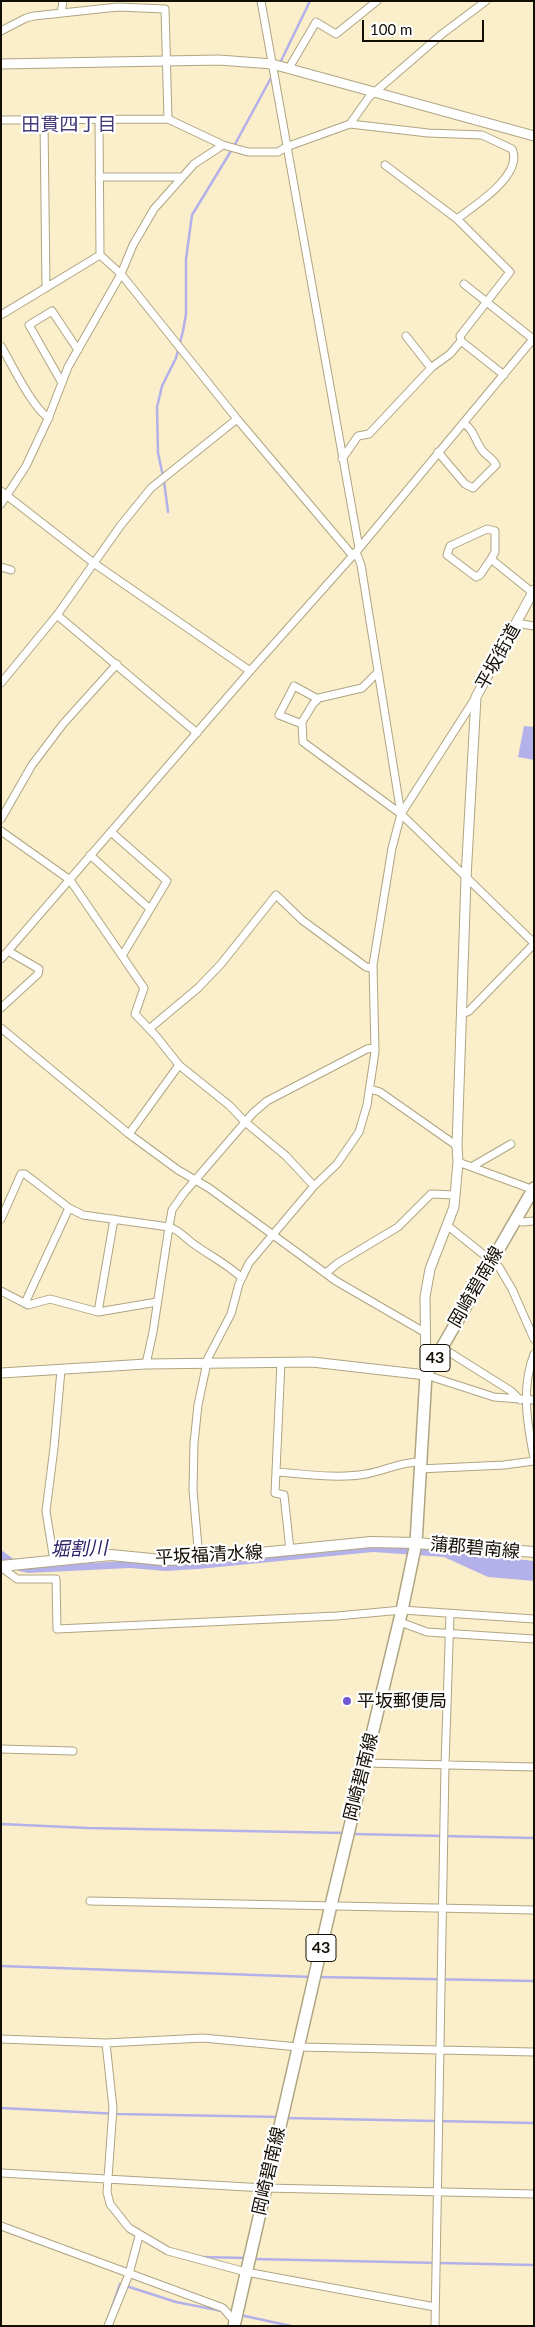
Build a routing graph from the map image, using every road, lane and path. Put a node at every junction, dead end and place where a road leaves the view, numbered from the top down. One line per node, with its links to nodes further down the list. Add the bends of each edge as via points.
1 (63, 1): 6 (street)
2 (261, 1): 10 (street)
3 (377, 1): 11 (street, via 336,34 316,22)
4 (486, 1): 12 (street)
5 (119, 4): 6 (street); 8 (street, via 165,9)
6 (61, 13): 7 (street, via 26,18)
7 (1, 31)
8 (167, 61): 9 (street); 10 (street, via 233,60); 13 (street)
9 (1, 64)
10 (272, 64): 11 (street); 20 (street)
11 (289, 68): 12 (street)
12 (375, 91): 17 (street); 18 (street)
13 (168, 119): 16 (street); 19 (street)
14 (1, 120): 15 (street)
15 (44, 121): 16 (street); 28 (street)
16 (99, 121): 22 (street)
17 (350, 124): 20 (street); 24 (street, via 482,135 512,149 514,154 508,176)
18 (534, 136)
19 (222, 145): 20 (street, via 248,152 278,152); 23 (street)
20 (286, 146): 43 (street)
21 (385, 165): 24 (street)
22 (99, 177): 23 (street); 25 (street)
23 (181, 177): 26 (street, via 154,209)
24 (457, 219): 29 (street, via 510,272)
25 (100, 255): 26 (street); 28 (street)
26 (121, 274): 35 (street); 40 (street)
27 (464, 284): 29 (street)
28 (46, 288): 30 (street)
29 (487, 303): 32 (street); 33 (street, via 460,336)
30 (1, 315)
31 (406, 336): 36 (street)
32 (533, 339): 37 (street)
33 (461, 341): 36 (street); 37 (street)
34 (1, 346): 39 (street, via 27,392 43,415)
35 (78, 350): 38 (street); 38 (street, via 52,311 29,326)
36 (431, 368): 43 (street, via 369,434 358,436)
37 (504, 374): 41 (street)
38 (62, 383): 39 (street)
39 (49, 418): 44 (street, via 26,466)
40 (237, 419): 46 (street); 48 (street, via 151,488)
41 (463, 423): 42 (street); 42 (street, via 470,426 482,450 496,465 473,488 465,484)
42 (438, 452): 46 (street)
43 (342, 459): 46 (street)
44 (4, 494): 45 (street); 48 (street)
45 (1, 504)
46 (356, 552): 56 (street); 57 (street, via 361,565)
47 (491, 559): 47 (street, via 476,577 447,555 450,546 487,529 495,531 495,552); 51 (street)
48 (95, 564): 52 (street); 56 (street)
49 (1, 567): 50 (street)
50 (11, 570)
51 (533, 592): 53 (street, 平坂街道)
52 (57, 615): 55 (street); 58 (street)
53 (516, 623): 54 (street); 59 (street, 平坂街道)
54 (534, 626)
55 (117, 664): 62 (street); 64 (street, via 32,765)
56 (250, 671): 62 (street)
57 (377, 673): 60 (street, via 362,688); 63 (street)
58 (1, 683)
59 (476, 697): 63 (street); 68 (street)
60 (318, 699): 61 (street); 61 (street, via 294,686 279,715)
61 (302, 724): 63 (street, via 303,742)
62 (196, 733): 66 (street)
63 (401, 814): 68 (street); 75 (street, via 392,848)
64 (1, 819)
65 (1, 831): 69 (street)
66 (111, 832): 67 (street); 70 (street, via 167,881)
67 (90, 855): 69 (street); 70 (street)
68 (466, 878): 71 (street); 77 (street)
69 (70, 880): 72 (street); 73 (street)
70 (150, 909): 73 (street)
71 (534, 944): 77 (street, via 469,1011)
72 (8, 950): 74 (street); 76 (street, via 39,969 38,974)
73 (122, 956): 79 (street, via 144,988 135,1014)
74 (1, 959)
75 (372, 968): 79 (street, via 315,930 276,895 221,964); 80 (street)
76 (1, 1008)
77 (462, 1014): 86 (street)
78 (1, 1028): 84 (street)
79 (149, 1029): 81 (street)
80 (374, 1048): 82 (street); 83 (street, via 367,1048 274,1097)
81 (179, 1065): 83 (street); 84 (street)
82 (370, 1090): 86 (street, via 380,1092); 90 (street, via 359,1132 337,1164)
83 (244, 1121): 89 (street); 90 (street, via 286,1156)
84 (129, 1134): 89 (street)
85 (511, 1144): 88 (street)
86 (457, 1146): 87 (street)
87 (458, 1162): 88 (street); 92 (street)
88 (473, 1166): 91 (street)
89 (195, 1182): 99 (street, via 172,1210); 100 (street, via 209,1188)
90 (314, 1186): 100 (street)
91 (533, 1190): 96 (main road, 岡崎碧南線 / 43)
92 (455, 1195): 98 (street); 102 (street, via 431,1194 398,1227)
93 (68, 1208): 94 (street, via 21,1174); 95 (street, via 83,1215); 106 (street)
94 (1, 1219)
95 (114, 1219): 99 (street); 107 (street)
96 (516, 1219): 97 (street); 101 (main road, 岡崎碧南線 / 43)
97 (534, 1221)
98 (448, 1226): 101 (street); 108 (street, via 427,1282)
99 (169, 1227): 103 (street, via 227,1264); 105 (street)
100 (272, 1234): 102 (street); 103 (street, via 249,1263)
101 (492, 1261): 109 (street, via 506,1277); 110 (main road, 岡崎碧南線 / 43)
102 (326, 1273): 108 (street)
103 (242, 1278): 113 (street, via 231,1314)
104 (1, 1292): 106 (street)
105 (157, 1302): 107 (street); 114 (street)
106 (25, 1304): 107 (street, via 50,1299)
107 (98, 1312)
108 (424, 1332): 117 (street)
109 (534, 1339)
110 (441, 1347): 117 (main road, 岡崎碧南線 / 43); 118 (street)
111 (534, 1354): 118 (street, via 527,1381)
112 (281, 1362): 113 (street); 117 (street, via 341,1364); 121 (street)
113 (206, 1363): 114 (street); 125 (street, via 198,1405 192,1490)
114 (146, 1364): 115 (street)
115 (61, 1370): 116 (street); 126 (street, via 46,1511)
116 (1, 1374)
117 (426, 1375): 118 (street, via 494,1397); 120 (main road, 岡崎碧南線 / 43)
118 (527, 1400): 119 (street, via 526,1417)
119 (534, 1460): 120 (street, via 504,1465)
120 (419, 1465): 121 (street, via 398,1464 366,1474 340,1476); 122 (main road, 岡崎碧南線 / 43)
121 (276, 1472): 123 (street, via 276,1493 284,1495 287,1507)
122 (415, 1547): 123 (main road, 平坂福清水線, via 371,1542); 124 (main road, 蒲郡碧南線); 128 (main road, 岡崎碧南線 / 43)
123 (290, 1550): 125 (main road, 平坂福清水線)
124 (534, 1552)
125 (199, 1559): 126 (main road, 平坂福清水線, via 162,1560 111,1555)
126 (54, 1560): 127 (main road, 平坂福清水線)
127 (1, 1567): 128 (street, via 17,1579 56,1579 57,1629)
128 (402, 1610): 129 (street); 131 (main road, 岡崎碧南線 / 43)
129 (450, 1614): 130 (street); 132 (street)
130 (534, 1619)
131 (400, 1622): 132 (street, via 427,1632); 136 (main road, 岡崎碧南線 / 43)
132 (449, 1634): 133 (street); 137 (street)
133 (534, 1639)
134 (1, 1750): 135 (street)
135 (73, 1751)
136 (365, 1763): 137 (street); 140 (main road, 岡崎碧南線 / 43)
137 (445, 1765): 138 (street); 141 (street)
138 (534, 1767)
139 (90, 1901): 140 (street)
140 (330, 1905): 141 (street); 145 (main road, 岡崎碧南線 / 43)
141 (442, 1907): 142 (street); 146 (street)
142 (534, 1910)
143 (1, 2039): 144 (street)
144 (106, 2043): 145 (street, via 203,2038); 149 (street, via 113,2108)
145 (298, 2047): 146 (street); 150 (main road, 岡崎碧南線 / 43)
146 (440, 2050): 147 (street); 151 (street)
147 (534, 2052)
148 (1, 2173): 149 (street)
149 (108, 2178): 150 (street); 154 (street, via 110,2204 128,2228)
150 (265, 2188): 151 (street); 155 (main road, 岡崎碧南線 / 43)
151 (437, 2192): 152 (street); 157 (street)
152 (534, 2194)
153 (1, 2226): 156 (street)
154 (139, 2236): 155 (street, via 168,2252); 156 (street)
155 (246, 2272): 157 (street); 158 (main road, 岡崎碧南線 / 43)
156 (129, 2274): 158 (street, via 223,2308); 159 (street)
157 (435, 2306): 160 (street)
158 (234, 2324)
159 (108, 2326)
160 (435, 2326)

